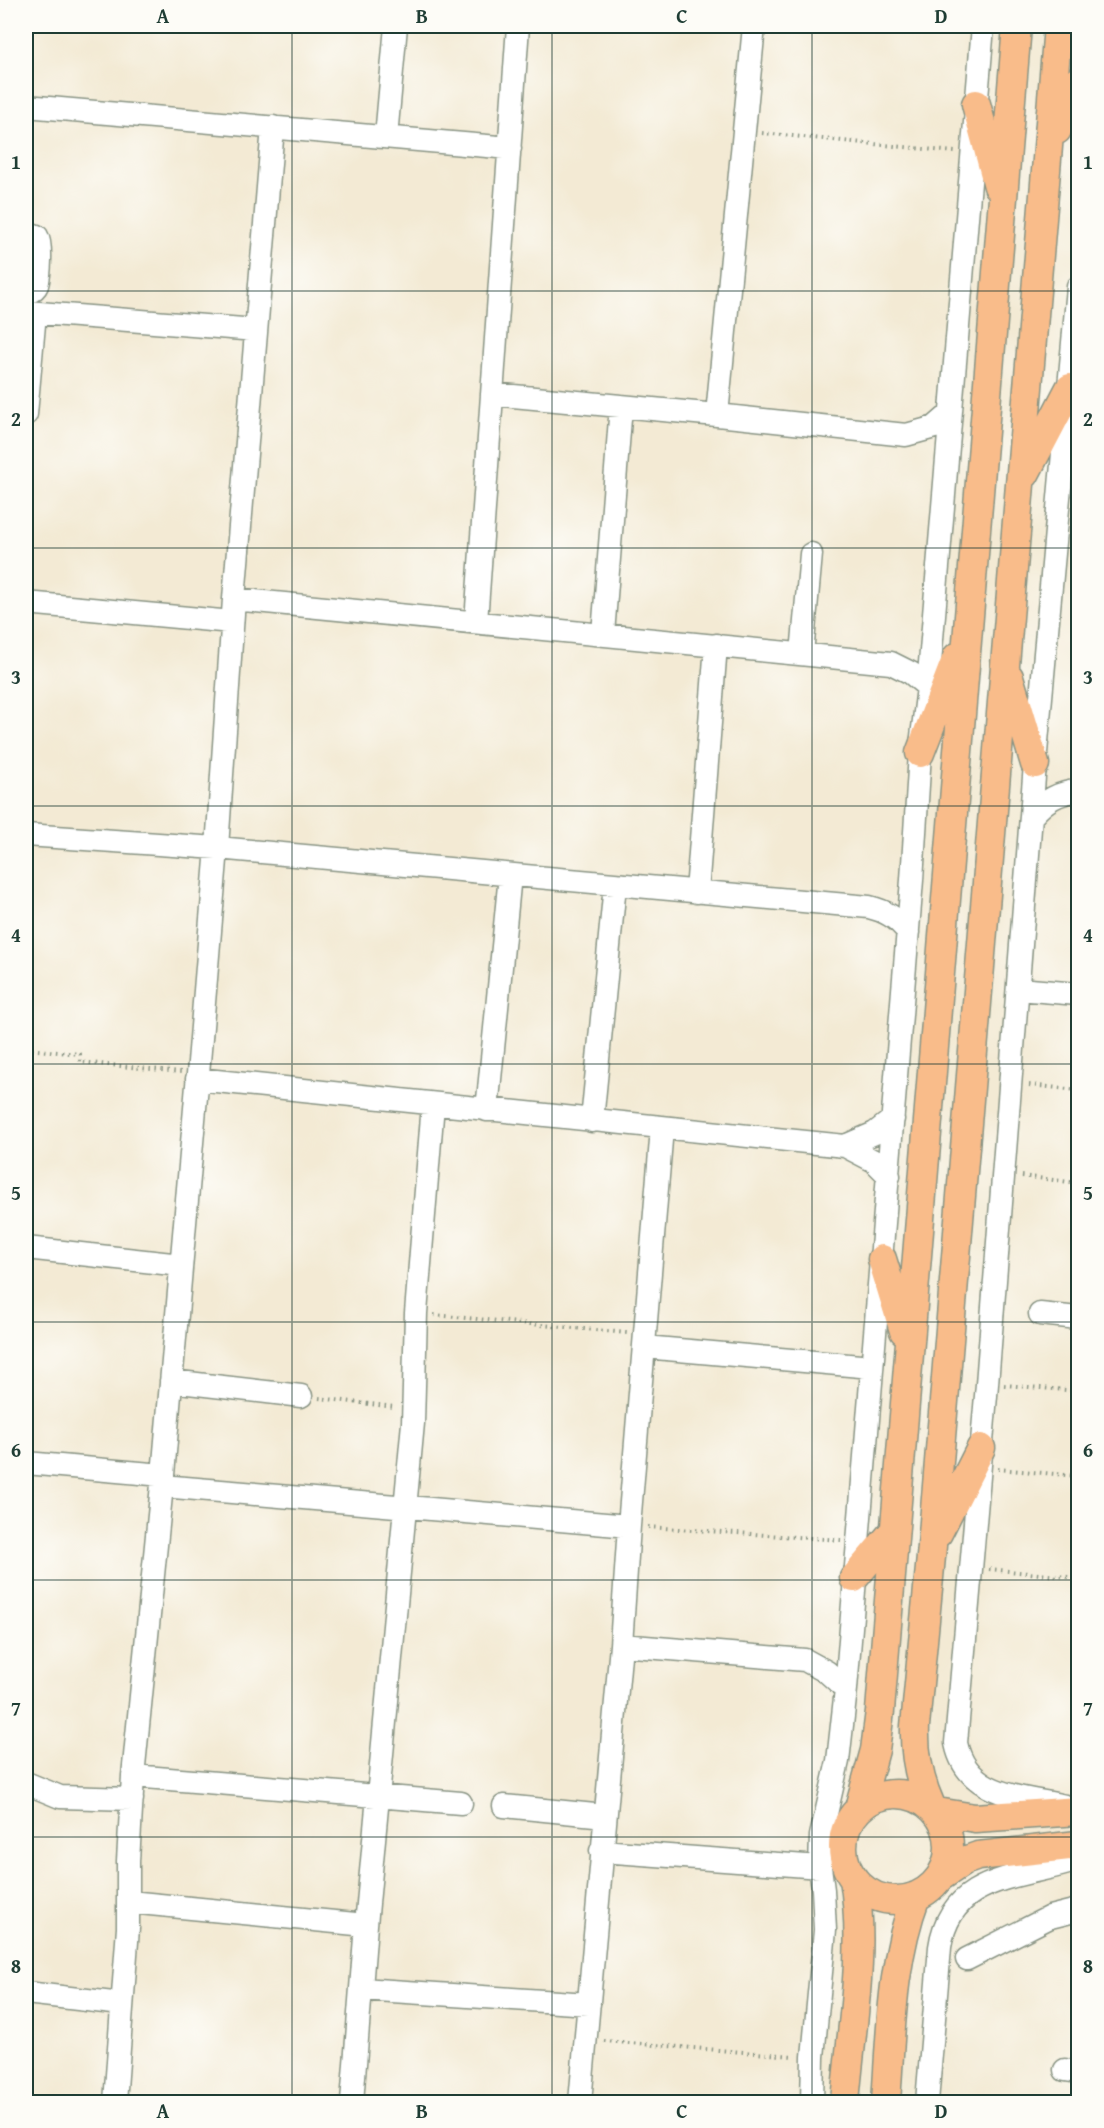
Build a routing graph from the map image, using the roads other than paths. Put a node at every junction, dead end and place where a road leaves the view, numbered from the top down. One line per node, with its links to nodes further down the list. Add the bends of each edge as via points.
1 (396, 26): 11 (street)
2 (519, 26): 12 (street)
3 (754, 26): 24 (street)
4 (983, 26): 8 (street)
5 (1017, 26): 14 (main road)
6 (1058, 26): 13 (main road)
7 (1078, 81): 13 (main road)
8 (976, 104): 14 (main road); 23 (street)
9 (26, 105): 10 (street)
10 (273, 127): 11 (street); 18 (street)
11 (386, 137): 12 (street)
12 (510, 148): 20 (street)
13 (1048, 151): 27 (main road)
14 (1004, 207): 33 (main road)
15 (26, 232): 17 (street, via 37,236 40,246 37,285 31,292)
16 (1078, 287): 19 (street)
17 (29, 306): 18 (street); 22 (street)
18 (256, 330): 29 (street)
19 (1074, 388): 27 (main road); 42 (street)
20 (492, 394): 21 (street); 32 (street)
21 (621, 406): 24 (street); 34 (street)
22 (26, 414)
23 (950, 414): 25 (street, via 935,427); 26 (street)
24 (717, 415): 25 (street)
25 (906, 435): 26 (street, via 928,447)
26 (946, 465): 36 (street)
27 (1019, 483): 38 (main road)
28 (812, 554): 37 (street)
29 (234, 599): 31 (street); 32 (street)
30 (26, 603): 31 (street)
31 (232, 622): 46 (street)
32 (476, 622): 34 (street)
33 (969, 627): 41 (main road); 69 (main road)
34 (603, 634): 35 (street)
35 (716, 645): 37 (street); 50 (street)
36 (931, 649): 39 (street); 40 (street)
37 (802, 654): 39 (street)
38 (1004, 662): 42 (main road); 79 (main road)
39 (891, 663): 40 (street)
40 (928, 687): 41 (street)
41 (920, 753): 48 (street)
42 (1035, 764): 43 (street, via 1051,778); 44 (street)
43 (1078, 790): 44 (street, via 1053,797)
44 (1032, 816): 53 (street)
45 (26, 835): 46 (street)
46 (217, 848): 47 (street); 55 (street)
47 (510, 875): 49 (street); 57 (street)
48 (912, 880): 51 (street, via 888,899); 52 (street)
49 (615, 885): 50 (street); 59 (street)
50 (697, 892): 51 (street)
51 (868, 907): 52 (street, via 895,918)
52 (908, 932): 58 (street)
53 (1018, 989): 54 (street); 73 (street)
54 (1078, 994)
55 (197, 1076): 56 (street); 65 (street)
56 (433, 1104): 57 (street); 76 (street)
57 (487, 1110): 59 (street)
58 (893, 1119): 61 (street, via 876,1133); 62 (street)
59 (591, 1121): 60 (street)
60 (662, 1128): 61 (street); 68 (street)
61 (845, 1146): 62 (street, via 874,1161)
62 (888, 1176): 64 (street)
63 (26, 1248): 65 (street)
64 (882, 1259): 69 (main road); 70 (street)
65 (181, 1264): 71 (street)
66 (1040, 1314): 67 (street)
67 (1078, 1318)
68 (645, 1341): 70 (street); 77 (street)
69 (909, 1345): 78 (main road)
70 (872, 1366): 80 (street)
71 (171, 1381): 72 (street); 75 (street)
72 (300, 1396)
73 (980, 1457): 79 (main road); 93 (street, via 956,1730 958,1756 973,1778 995,1791)
74 (26, 1462): 75 (street)
75 (162, 1481): 76 (street); 85 (street)
76 (405, 1507): 77 (street); 87 (street)
77 (629, 1526): 82 (street)
78 (893, 1532): 80 (main road); 91 (main road, via 878,1731)
79 (932, 1546): 92 (main road, via 915,1743 918,1775)
80 (854, 1578): 81 (street)
81 (849, 1636): 83 (street); 84 (street)
82 (621, 1645): 83 (street); 94 (street)
83 (805, 1660): 84 (street)
84 (846, 1689): 98 (street, via 838,1761 821,1836)
85 (133, 1776): 87 (street); 88 (street)
86 (26, 1783): 88 (street, via 60,1797)
87 (379, 1797): 89 (street); 104 (street)
88 (132, 1799): 102 (street)
89 (461, 1803)
90 (504, 1806): 94 (street)
91 (860, 1808): 92 (main road, via 887,1794 903,1794); 100 (main road, via 844,1834 846,1865)
92 (934, 1809): 93 (main road, via 975,1818); 99 (main road, via 949,1837 950,1851)
93 (1078, 1810)
94 (604, 1816): 96 (street)
95 (1078, 1845): 99 (main road, via 978,1856)
96 (602, 1851): 98 (street); 109 (street)
97 (1078, 1860): 118 (street, via 991,1882 969,1894 952,1912 940,1947)
98 (820, 1867): 114 (street, via 825,1930)
99 (940, 1877): 101 (main road)
100 (854, 1879): 101 (main road, via 870,1892 889,1899); 110 (main road, via 859,1947)
101 (916, 1896): 117 (main road, via 898,1959)
102 (129, 1902): 104 (street); 108 (street)
103 (1078, 1910): 105 (street, via 1050,1917)
104 (366, 1925): 106 (street)
105 (968, 1959)
106 (361, 1989): 109 (street); 112 (street)
107 (26, 1993): 108 (street)
108 (122, 2004): 111 (street)
109 (588, 2004): 113 (street)
110 (850, 2045): 115 (main road); 116 (main road)
111 (115, 2103)
112 (351, 2103)
113 (580, 2103)
114 (812, 2103)
115 (825, 2103)
116 (845, 2103)
117 (886, 2103)
118 (927, 2103)

